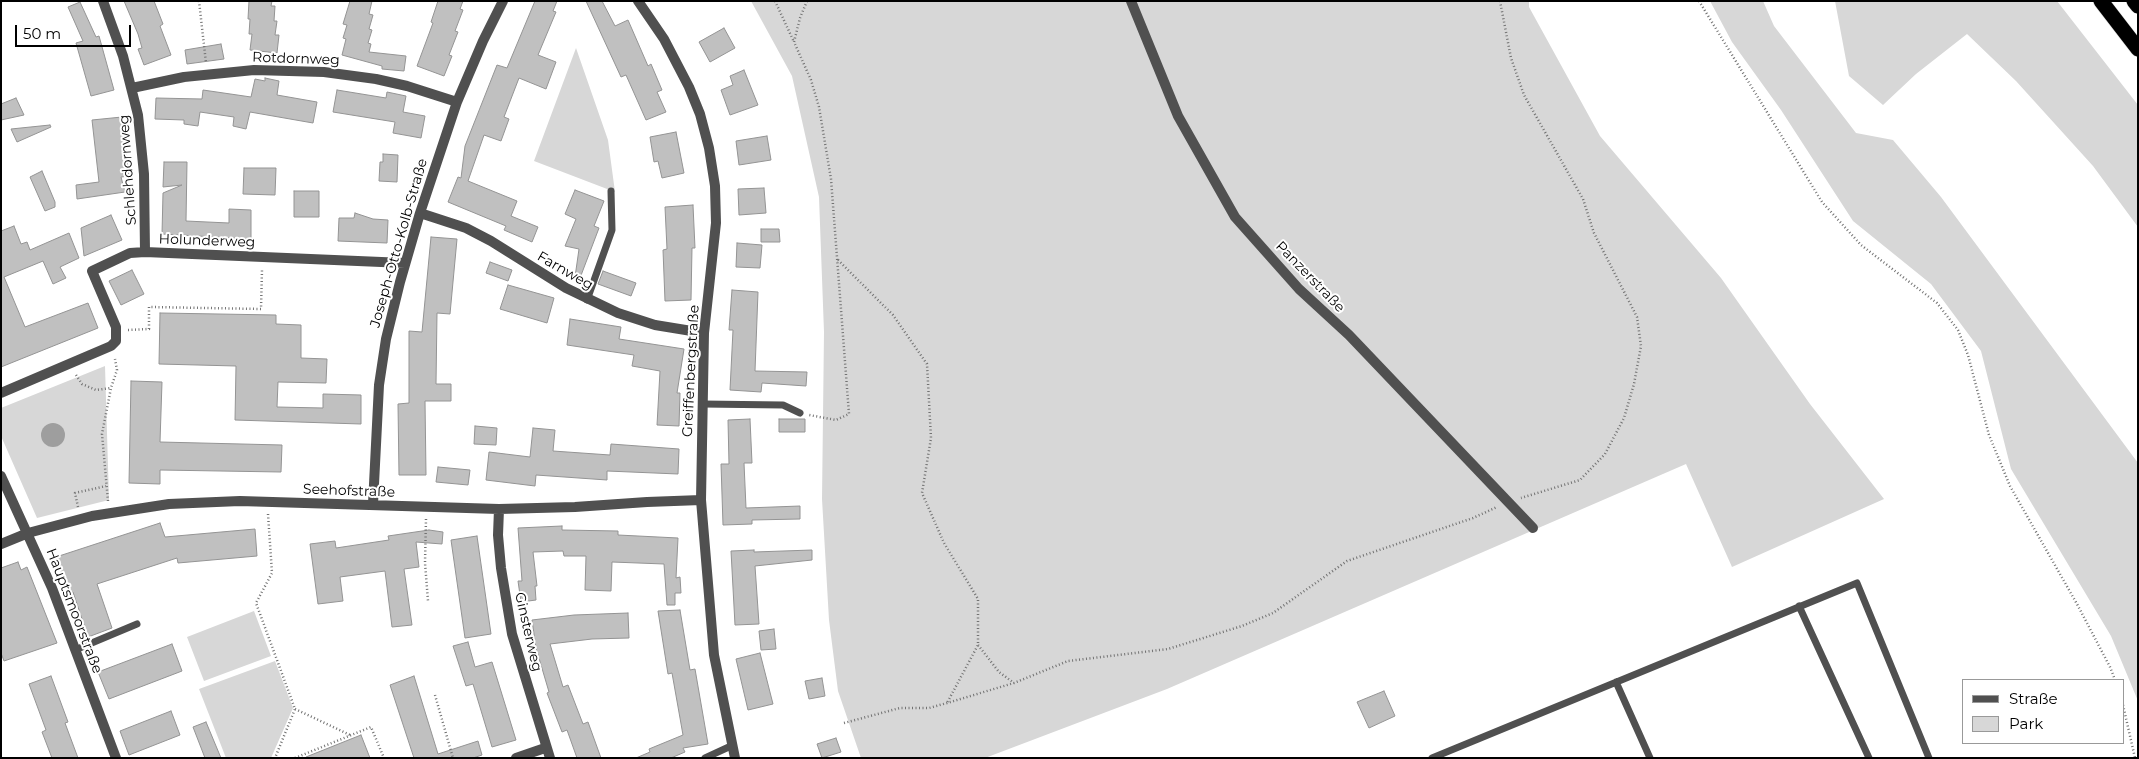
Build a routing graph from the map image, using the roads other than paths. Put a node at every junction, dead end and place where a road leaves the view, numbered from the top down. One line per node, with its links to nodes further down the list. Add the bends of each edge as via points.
1 (103, 1): 9 (street, Schlehdornweg)
2 (503, 1): 10 (street, Joseph-Otto-Kolb-Straße)
3 (638, 1): 16 (street, Greiffenbergstraße, via 664,38 689,87 709,148 716,223)
4 (1131, 1): 24 (street, Panzerstraße, via 1178,116 1235,217 1299,289 1349,335)
5 (2101, 1): 8 (highway)
6 (2134, 1): 7 (highway)
7 (2138, 6)
8 (2138, 49)
9 (132, 88): 10 (street, Rotdornweg, via 254,70 324,72 376,79); 13 (street, Schlehdornweg, via 142,140)
10 (457, 102): 12 (street, Joseph-Otto-Kolb-Straße)
11 (611, 191): 15 (lane, via 612,230)
12 (420, 213): 14 (street, Joseph-Otto-Kolb-Straße); 15 (street, Farnweg, via 466,228 491,241)
13 (145, 252): 14 (street, Holunderweg); 17 (street, Holunderweg, via 130,253 92,271 116,331 116,341 111,346)
14 (405, 263): 22 (street, Joseph-Otto-Kolb-Straße, via 386,339 379,385)
15 (587, 300): 16 (street, Farnweg, via 655,325)
16 (704, 333): 18 (street, Greiffenbergstraße)
17 (1, 393)
18 (702, 404): 19 (lane, via 783,405); 21 (street, Greiffenbergstraße)
19 (800, 413)
20 (1, 476): 25 (street, Hauptsmoorstraße)
21 (701, 500): 23 (street, Seehofstraße); 31 (street, Greiffenbergstraße, via 714,649)
22 (373, 504): 23 (street, Seehofstraße); 25 (street, Seehofstraße, via 169,504 109,512)
23 (499, 509): 32 (street, Ginsterweg, via 498,535 507,608 517,657)
24 (1533, 528)
25 (28, 533): 26 (street, Seehofstraße); 29 (street, Hauptsmoorstraße)
26 (1, 544)
27 (1800, 606): 30 (lane); 39 (lane); 40 (lane, via 1856,583)
28 (137, 624): 29 (lane)
29 (75, 650): 33 (street, Hauptsmoorstraße)
30 (1616, 682): 37 (lane); 38 (lane)
31 (731, 746): 35 (lane); 36 (street, Greiffenbergstraße)
32 (547, 753): 34 (street)
33 (116, 758)
34 (516, 758)
35 (705, 758)
36 (735, 758)
37 (1432, 758)
38 (1650, 758)
39 (1869, 758)
40 (1929, 758)

